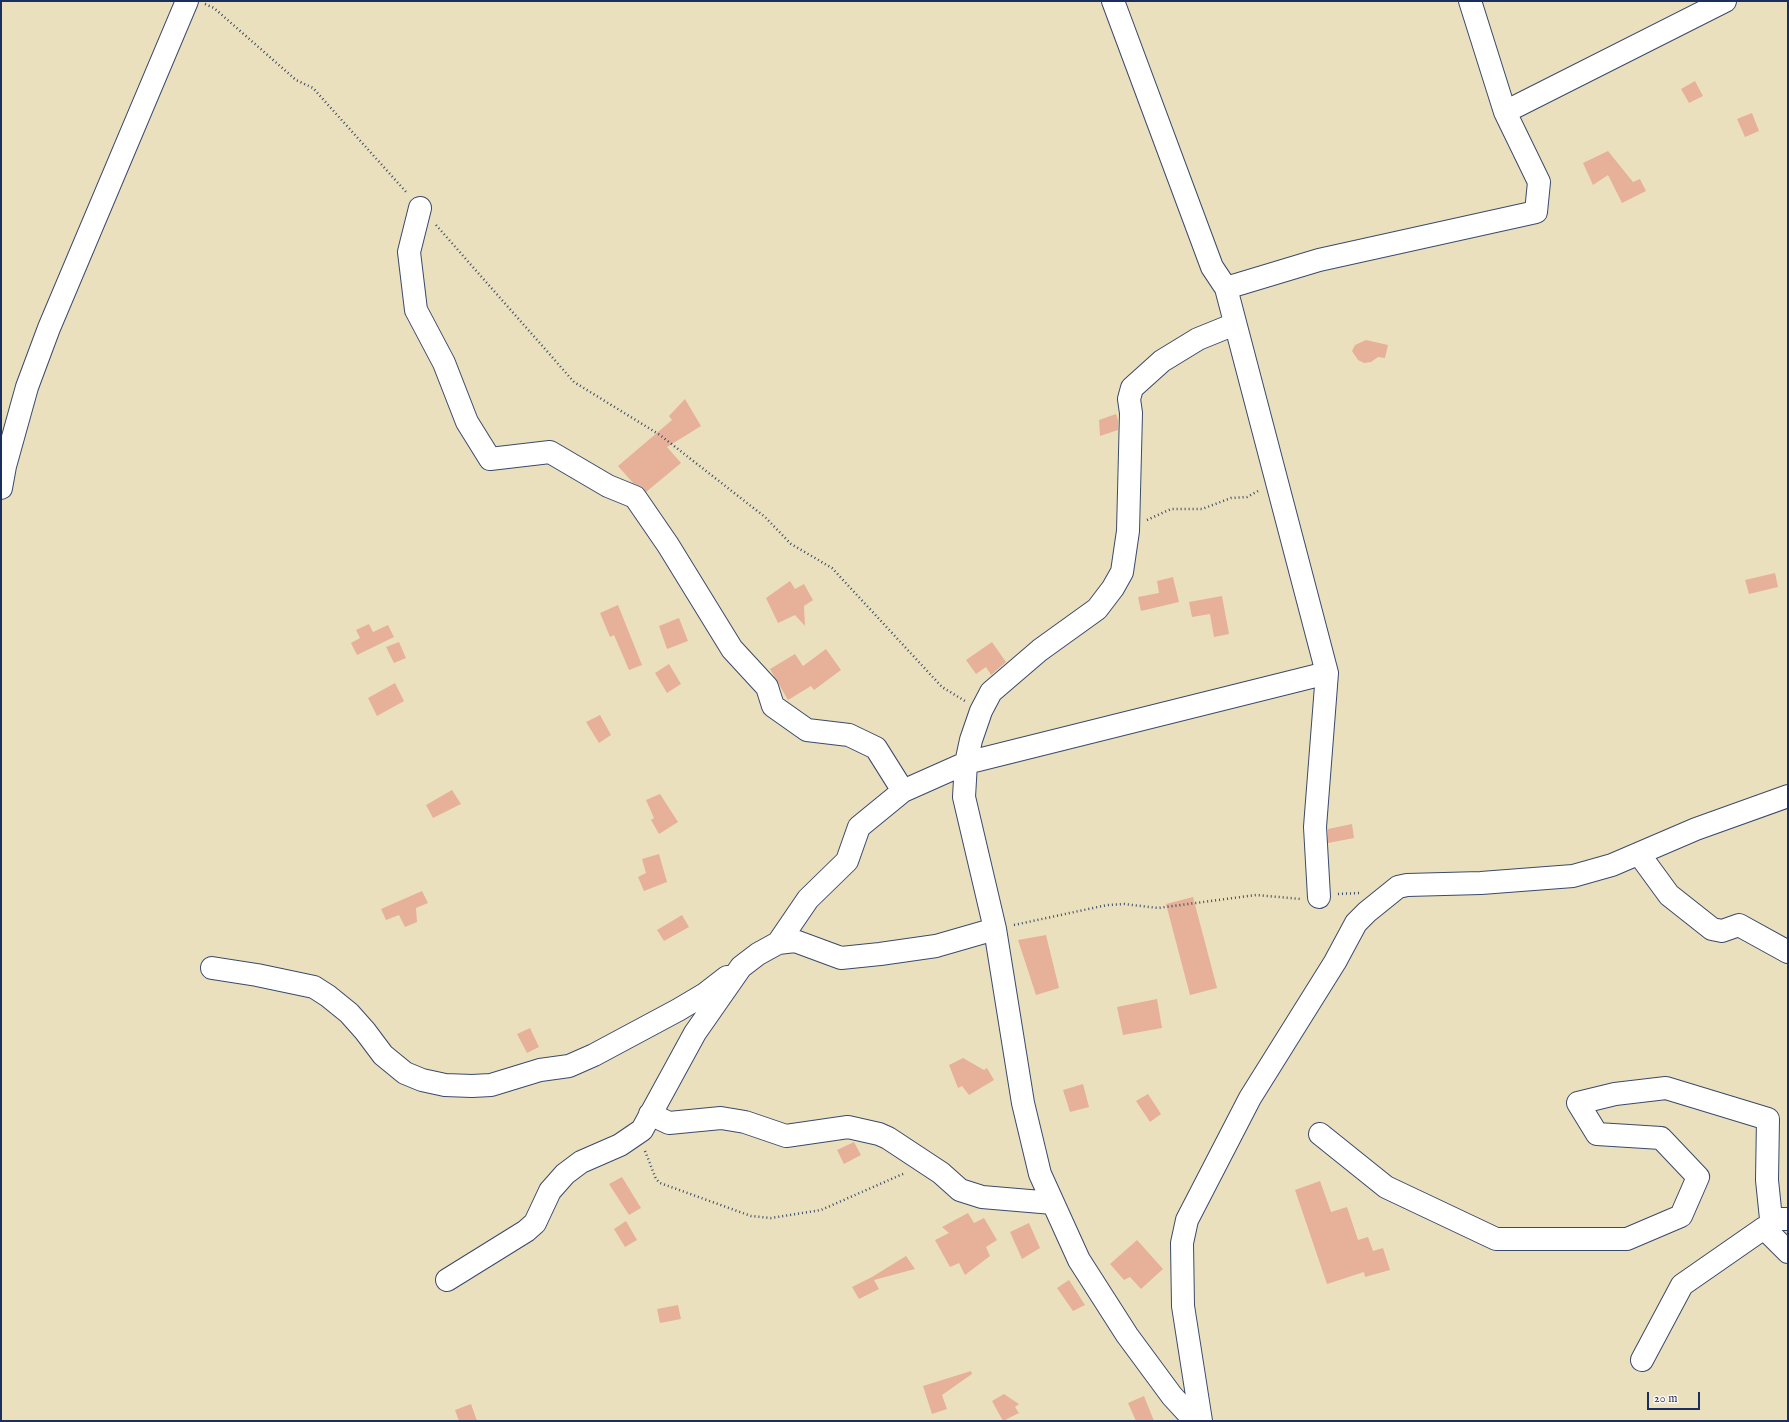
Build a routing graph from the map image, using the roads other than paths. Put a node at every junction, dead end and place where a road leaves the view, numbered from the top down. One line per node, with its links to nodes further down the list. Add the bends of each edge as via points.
1 (1113, 1): 7 (street, via 1212,267)
2 (1470, 1): 5 (street)
3 (1725, 1): 5 (street)
4 (195, 2): 9 (street, via 49,328 27,387)
5 (1505, 112): 7 (street, via 1539,182 1536,212 1319,260)
6 (420, 208): 12 (street, via 409,252 416,310 444,363 467,422 490,459 550,452 608,486 635,497 732,649 767,687 773,706 807,730 849,735 876,748)
7 (1226, 288): 8 (street)
8 (1235, 324): 10 (street); 11 (street, via 1198,339 1162,361 1132,388 1129,399 1131,413 1128,531 1122,572 1097,609 1040,650 991,692 981,711)
9 (1, 488)
10 (1327, 673): 11 (street); 15 (street, via 1315,827)
11 (966, 763): 12 (street); 16 (street, via 964,797)
12 (903, 791): 17 (street, via 859,827 847,861 808,899)
13 (1788, 796): 14 (street, via 1696,829)
14 (1638, 854): 18 (street, via 1669,895 1712,929 1722,931 1739,925); 29 (street, via 1612,865 1573,876 1481,884 1398,887 1356,923 1335,962 1250,1098 1187,1220 1182,1242 1183,1306)
15 (1319, 897)
16 (995, 929): 17 (street, via 936,946 841,958 796,941); 23 (street, via 1024,1103 1040,1174)
17 (778, 943): 19 (street)
18 (1788, 952)
19 (741, 967): 20 (street, via 705,994 594,1055 569,1066 540,1070 491,1085 472,1086 445,1085 405,1073 383,1055 349,1013 314,987 257,974); 21 (street, via 695,1033)
20 (212, 968)
21 (646, 1122): 23 (street, via 721,1118 745,1122 786,1136 848,1127 888,1138 941,1173 960,1190 982,1196); 26 (street, via 620,1145 581,1162 571,1170 550,1191 535,1223 526,1231)
22 (1320, 1134): 24 (street, via 1386,1187 1496,1239 1627,1239 1681,1216 1698,1177 1661,1138 1597,1134 1578,1103 1615,1094 1666,1088 1768,1119 1767,1180 1771,1219)
23 (1053, 1203): 28 (street, via 1079,1260 1126,1335 1172,1396)
24 (1788, 1219)
25 (1788, 1252): 27 (street, via 1764,1228 1682,1285)
26 (447, 1280)
27 (1642, 1360)
28 (1196, 1421)
29 (1201, 1421)

